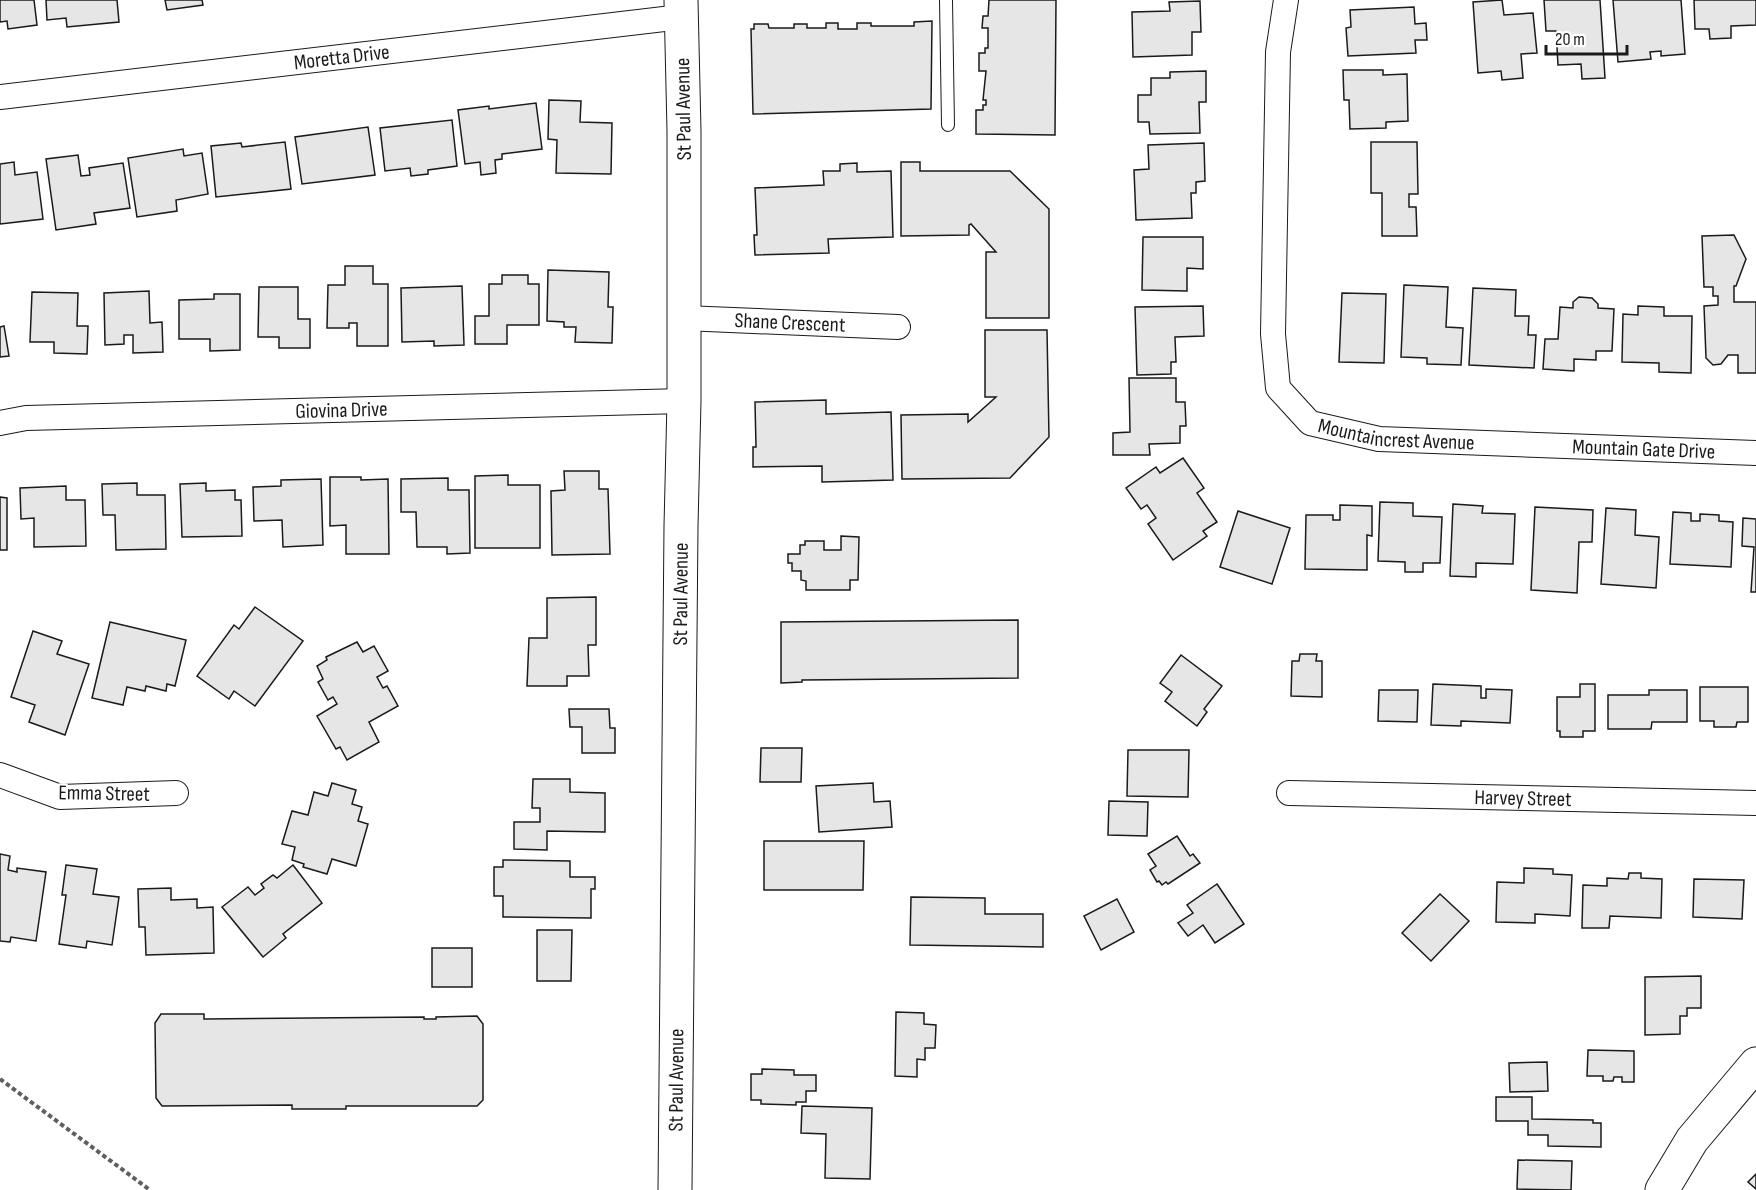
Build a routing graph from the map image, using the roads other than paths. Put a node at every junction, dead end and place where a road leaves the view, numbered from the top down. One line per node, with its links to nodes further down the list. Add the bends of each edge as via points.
1 (946, 0): 5 (lane)
2 (1286, 0): 10 (street, Mountaincrest Avenue, via 1278,51 1273,334 1278,388 1311,423 1379,439)
3 (681, 8): 4 (street, Moretta Drive); 6 (main road, St Paul Avenue)
4 (0, 97)
5 (948, 125)
6 (684, 318): 7 (street, Shane Crescent); 8 (main road, St Paul Avenue)
7 (898, 327)
8 (684, 401): 9 (street, Giovina Drive, via 26,418); 17 (main road, St Paul Avenue)
9 (0, 423)
10 (1533, 444): 11 (street, Mountain Gate Drive)
11 (1756, 453)
12 (0, 775): 13 (street, Emma Street, via 60,797)
13 (176, 793)
14 (1289, 793): 15 (street, Harvey Street)
15 (1756, 803)
16 (1756, 1064): 18 (main road, via 1692,1140)
17 (675, 1190)
18 (1662, 1190)

